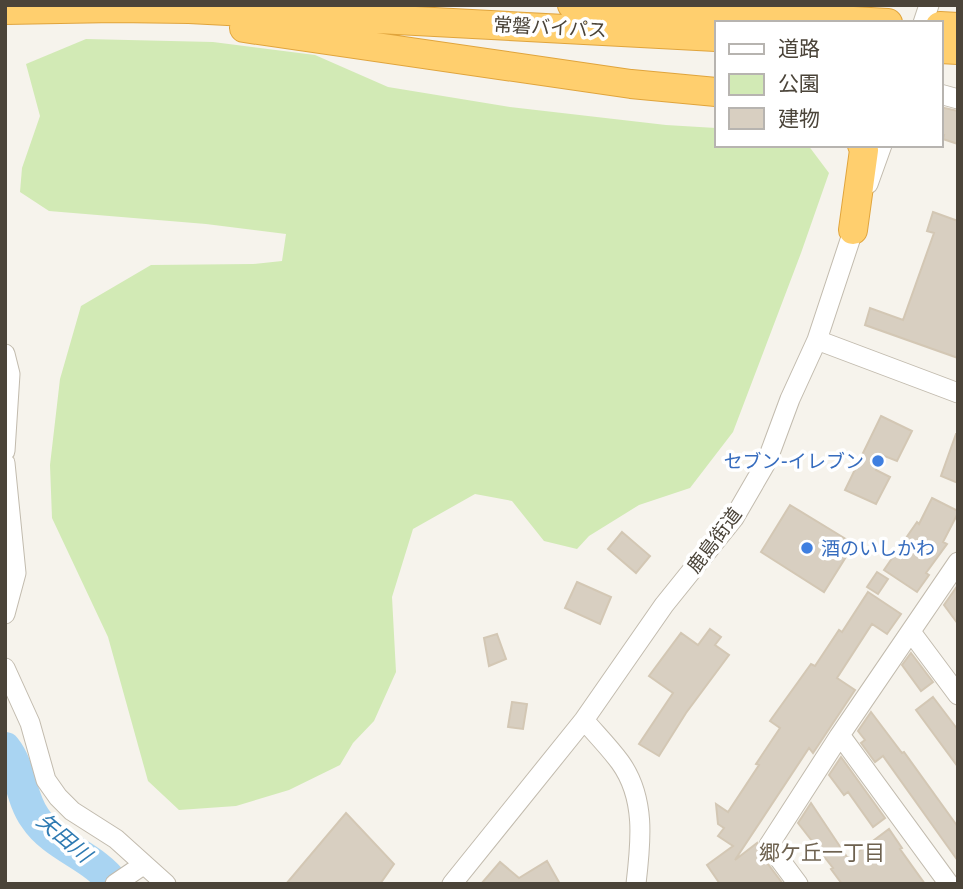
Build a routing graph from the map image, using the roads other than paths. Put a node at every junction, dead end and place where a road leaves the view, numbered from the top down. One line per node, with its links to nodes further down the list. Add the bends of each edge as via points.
1 (572, 5): 3 (highway, 常磐バイパス)
2 (19, 11): 4 (highway, 常磐バイパス, via 190,9); 5 (highway, via 112,23 252,29)
3 (853, 21)
4 (715, 37)
5 (715, 92)
6 (863, 147): 8 (highway)
7 (881, 147): 8 (street, 鹿島街道)
8 (853, 230): 9 (street, 鹿島街道)
9 (817, 340): 11 (street); 19 (street, 鹿島街道, via 766,461 734,518 664,605)
10 (5, 354): 12 (street, via 10,374)
11 (958, 393)
12 (5, 451)
13 (5, 463): 15 (street, via 16,573)
14 (958, 562): 16 (street)
15 (5, 614)
16 (911, 632): 18 (street); 20 (street)
17 (5, 668): 21 (street, via 30,723 46,780 72,811 116,839)
18 (958, 695)
19 (584, 720): 24 (street, 鹿島街道); 25 (street, via 621,763 633,785 642,840)
20 (840, 735): 26 (street, via 769,845); 27 (street)
21 (143, 865): 22 (street); 23 (street)
22 (115, 884)
23 (166, 884)
24 (452, 884)
25 (636, 884)
26 (798, 884)
27 (949, 884)

